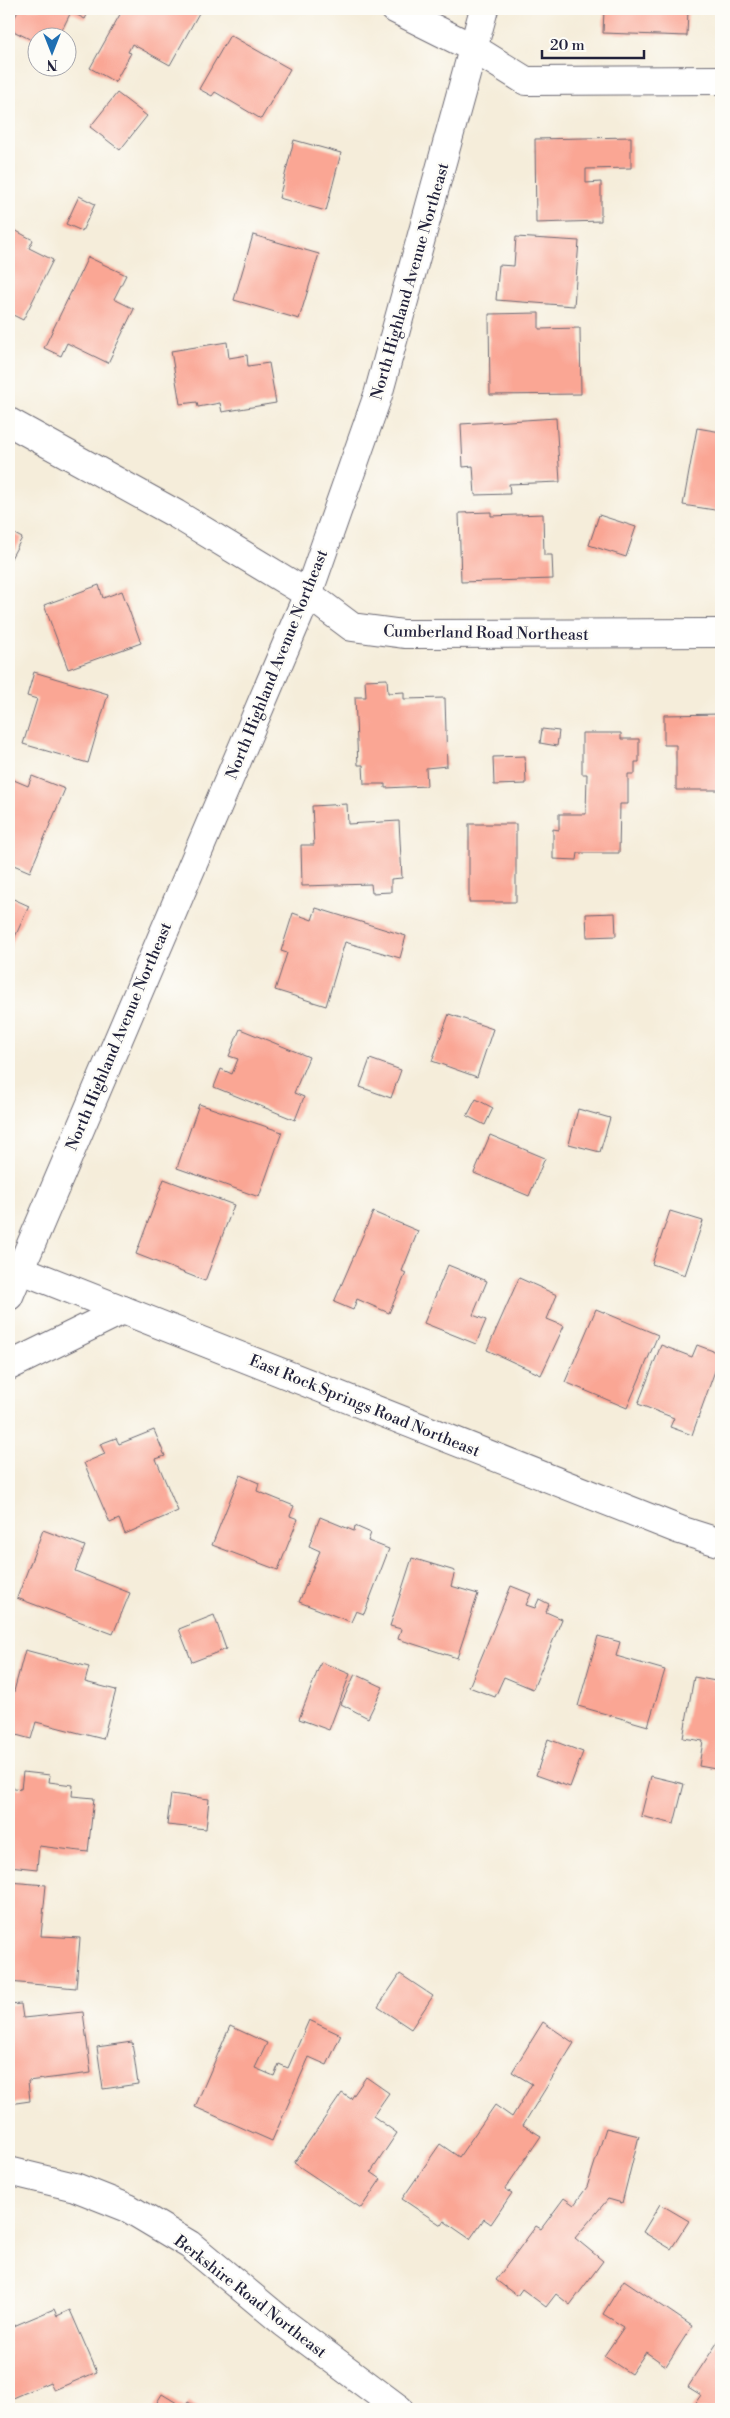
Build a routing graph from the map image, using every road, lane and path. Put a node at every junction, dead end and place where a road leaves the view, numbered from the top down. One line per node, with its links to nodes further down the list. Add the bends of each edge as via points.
1 (395, 9): 3 (street)
2 (484, 9): 3 (street, North Highland Avenue Northeast)
3 (473, 48): 4 (street, via 526,81); 6 (street, North Highland Avenue Northeast, via 378,395)
4 (721, 80)
5 (9, 422): 6 (street, Cumberland Road Northeast, via 176,514)
6 (308, 594): 7 (street, Cumberland Road Northeast, via 352,627 404,634); 8 (street, North Highland Avenue Northeast)
7 (721, 632)
8 (14, 1267): 9 (street, North Highland Avenue Northeast); 10 (street, East Rock Springs Road Northeast)
9 (9, 1296)
10 (123, 1310): 11 (street); 12 (street, East Rock Springs Road Northeast)
11 (9, 1366)
12 (721, 1543)
13 (9, 2171): 14 (street, Berkshire Road Northeast, via 75,2187 128,2208 190,2246 284,2323)
14 (399, 2409)

